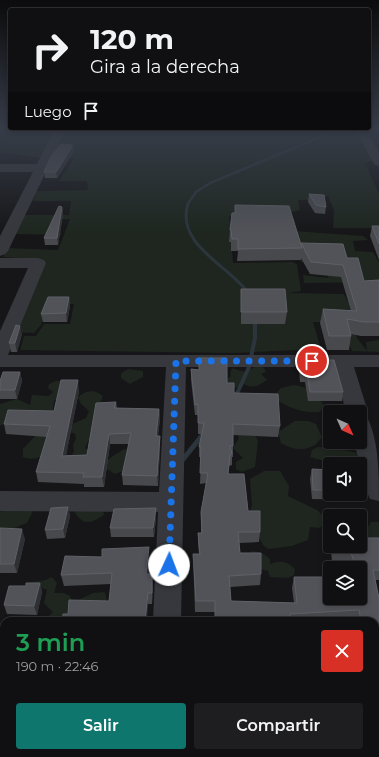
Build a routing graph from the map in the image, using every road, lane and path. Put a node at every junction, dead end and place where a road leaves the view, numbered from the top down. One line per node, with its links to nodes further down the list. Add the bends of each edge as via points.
1 (43, 163): 3 (street)
2 (0, 168): 3 (street)
3 (41, 168): 4 (street)
4 (0, 251)
5 (0, 263): 6 (street, via 38,263)
6 (0, 353)
7 (0, 361): 8 (street)
8 (176, 361): 9 (street); 15 (street)
9 (342, 361): 10 (street); 11 (street)
10 (379, 361)
11 (355, 405)
12 (367, 449): 13 (street)
13 (379, 492)
14 (0, 501): 15 (street)
15 (171, 502): 16 (street)
16 (167, 617)

